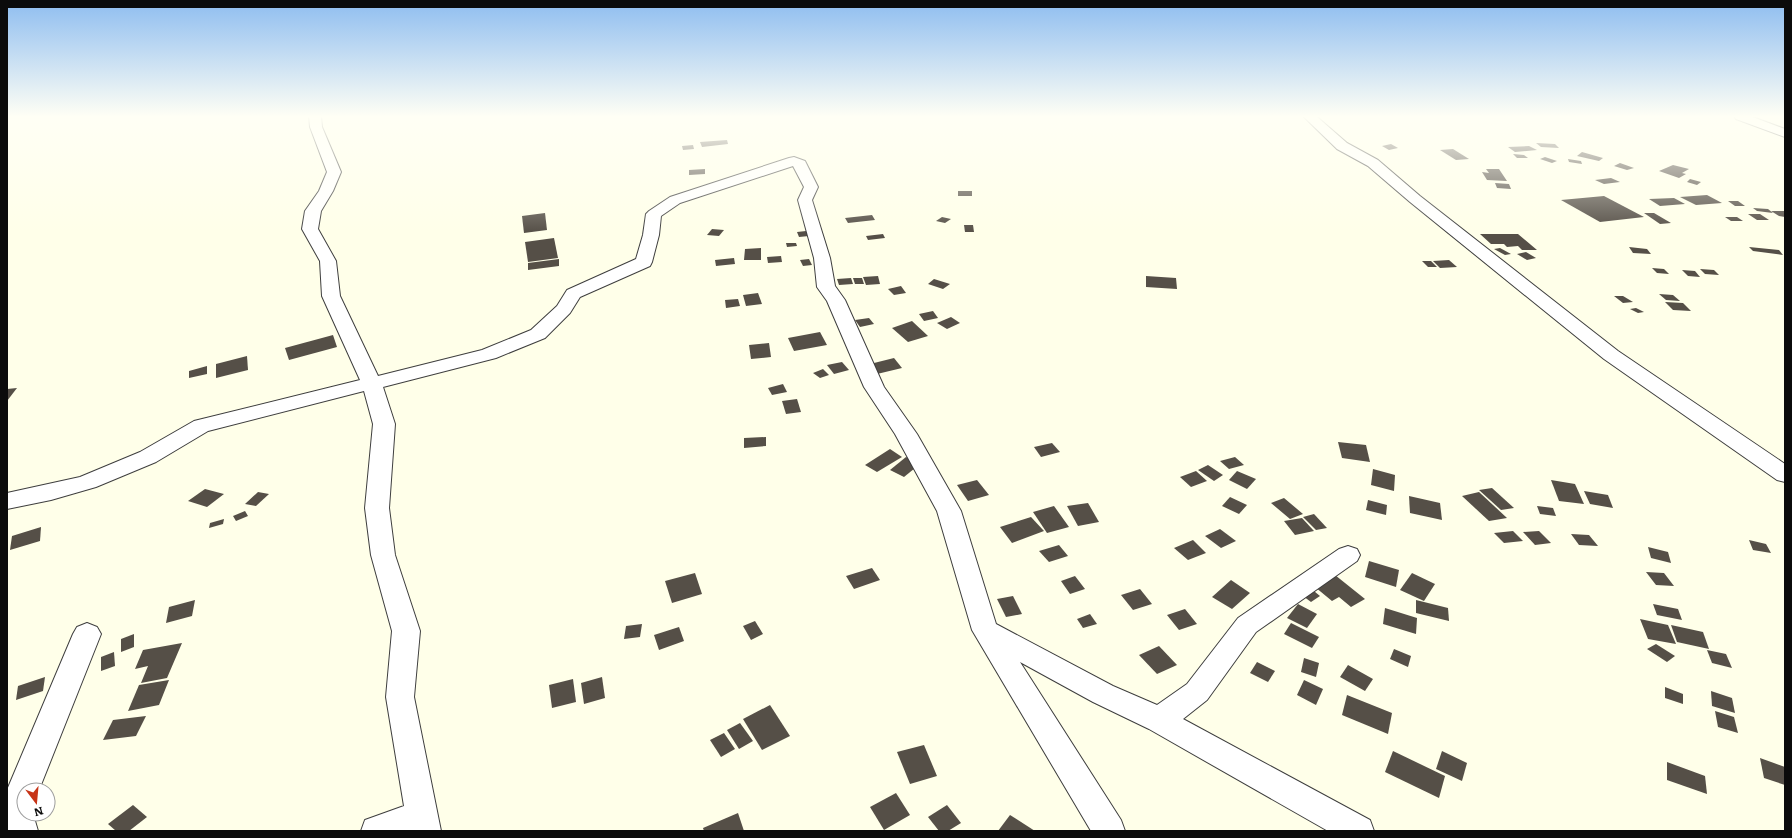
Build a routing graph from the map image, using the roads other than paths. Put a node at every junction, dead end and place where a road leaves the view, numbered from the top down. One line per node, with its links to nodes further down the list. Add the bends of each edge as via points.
1 (327, 155): 3 (street, via 334,172 313,211 310,229 328,261 331,296 337,311)
2 (1359, 155): 4 (street, via 1373,163 1611,355)
3 (372, 384): 5 (street, via 201,426 148,457 88,482); 7 (street, via 489,354 538,334 564,309 573,294 644,262 654,214 675,200 794,161 800,164 811,188 806,200 822,258 826,287 836,300 874,386 906,434 949,511); 10 (street, via 384,424 377,508 383,555 406,631 400,697)
4 (1785, 475)
5 (7, 501)
6 (1348, 555): 9 (street, via 1247,625 1197,692)
7 (985, 630): 9 (street, via 1103,694); 13 (street)
8 (87, 634): 11 (street, via 15,809)
9 (1159, 720): 14 (street)
10 (423, 823): 12 (street)
11 (22, 831)
12 (377, 831)
13 (1110, 831)
14 (1358, 831)

